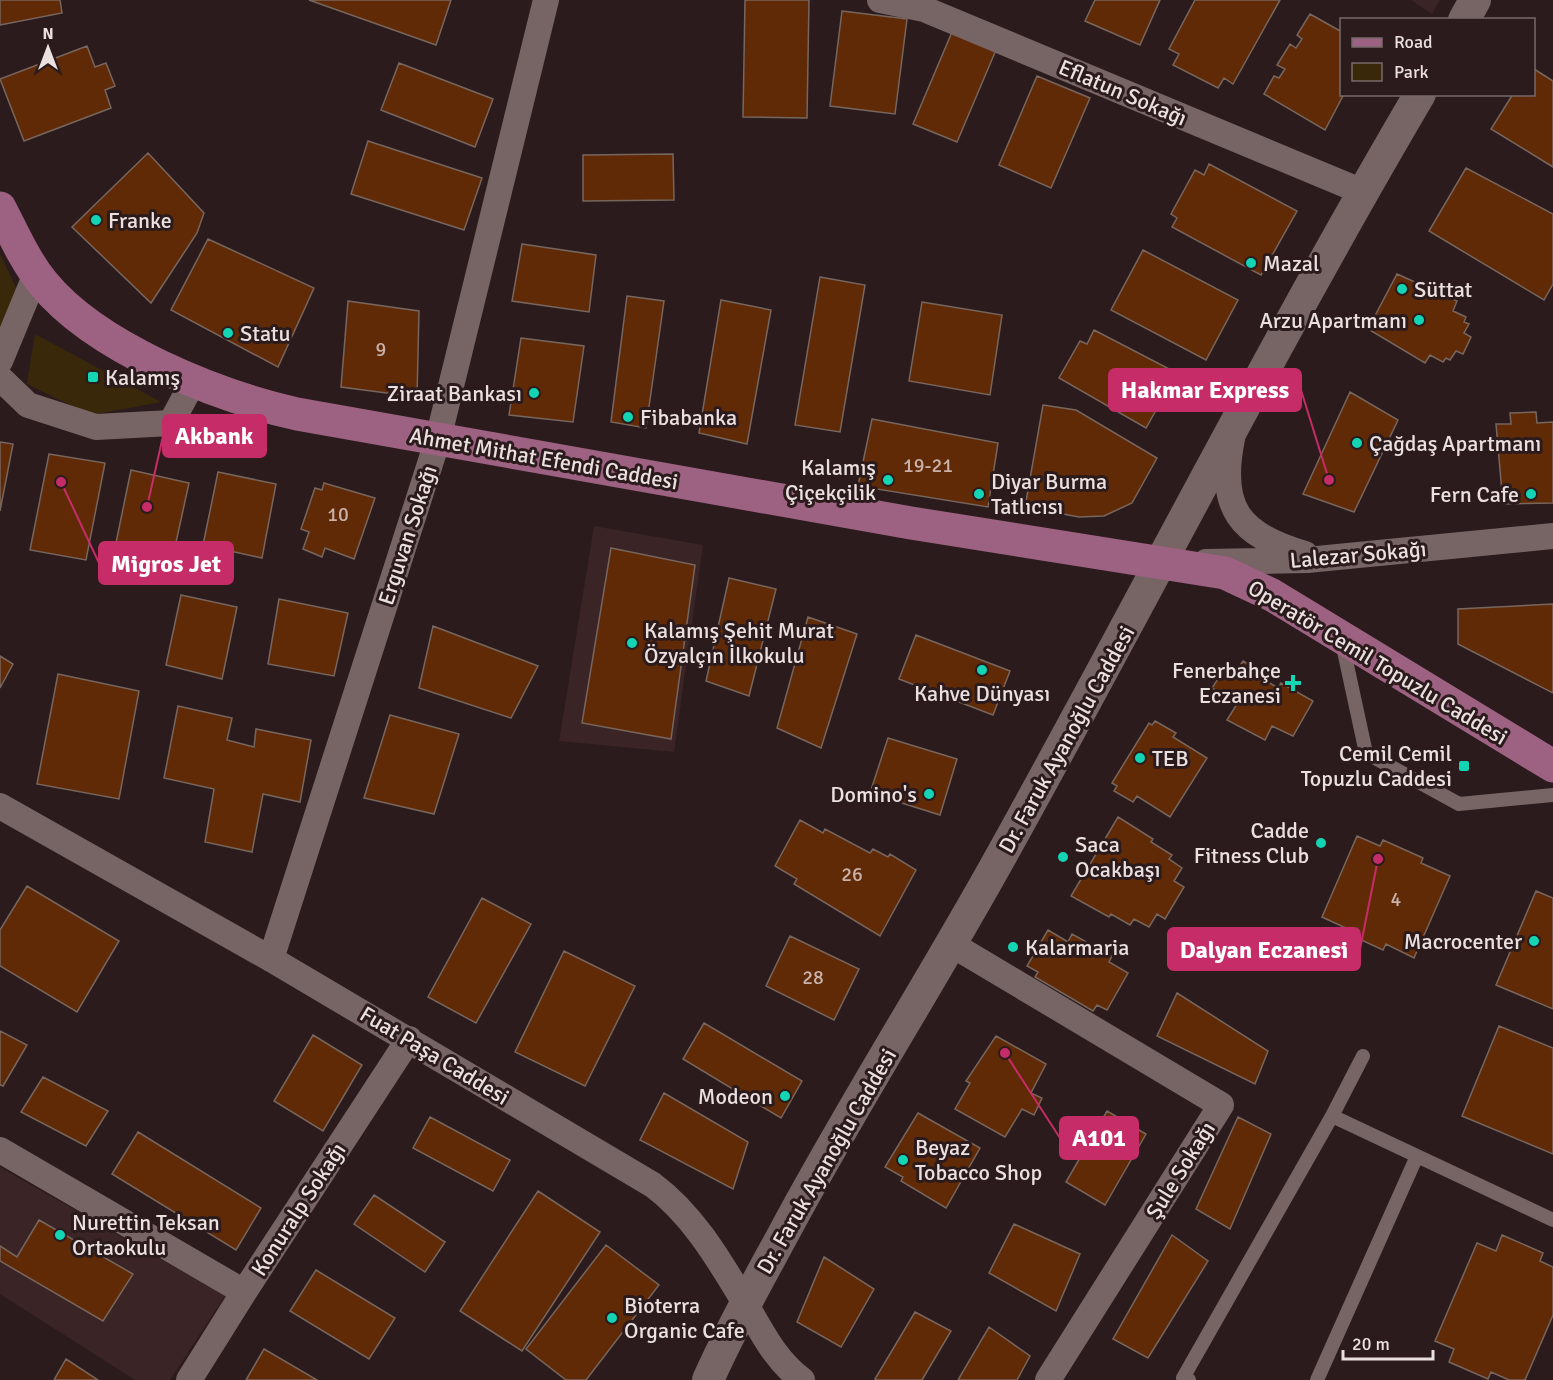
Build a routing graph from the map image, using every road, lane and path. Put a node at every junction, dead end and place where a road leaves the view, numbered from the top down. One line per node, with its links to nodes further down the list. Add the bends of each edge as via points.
1 (546, 0): 13 (street, Erguvan Sokağı)
2 (880, 0): 6 (street, Eflatun Sokağı, via 924,9)
3 (1475, 0): 4 (street)
4 (1465, 18)
5 (1419, 96): 6 (street, Dr. Faruk Ayanoğlu Caddesi)
6 (1363, 192): 12 (street, Dr. Faruk Ayanoğlu Caddesi)
7 (0, 208): 8 (main road, Ahmet Mithat Efendi Caddesi)
8 (36, 274): 9 (street); 11 (main road, Ahmet Mithat Efendi Caddesi, via 79,317 141,355)
9 (0, 361)
10 (0, 378): 11 (street, via 28,405 96,427 171,423)
11 (194, 380): 13 (main road, Ahmet Mithat Efendi Caddesi, via 231,396 281,410)
12 (1237, 419): 15 (street, via 1226,478 1234,509 1263,538); 16 (street, Dr. Faruk Ayanoğlu Caddesi)
13 (438, 439): 16 (main road, Ahmet Mithat Efendi Caddesi, via 899,521); 22 (street, Erguvan Sokağı)
14 (1553, 537): 15 (street, Lalezar Sokağı)
15 (1323, 559): 16 (street, Lalezar Sokağı)
16 (1163, 562): 17 (main road, Operatör Cemil Topuzlu Caddesi, via 1237,577); 21 (street, Dr. Faruk Ayanoğlu Caddesi)
17 (1341, 637): 18 (main road, Operatör Cemil Topuzlu Caddesi); 19 (lane, via 1366,753 1459,804)
18 (1553, 766)
19 (1553, 795)
20 (0, 806): 22 (street, Fuat Paşa Caddesi)
21 (951, 944): 30 (street, Dr. Faruk Ayanoğlu Caddesi); 34 (street, Şule Sokağı, via 1221,1105)
22 (271, 959): 23 (street, Fuat Paşa Caddesi)
23 (409, 1040): 29 (street, Konuralp Sokağı); 30 (street, Fuat Paşa Caddesi, via 659,1189 696,1225)
24 (1363, 1056): 25 (lane)
25 (1332, 1116): 27 (lane); 35 (lane, via 1184,1378)
26 (0, 1149): 29 (street)
27 (1417, 1156): 28 (lane); 36 (lane)
28 (1553, 1220)
29 (243, 1292): 31 (street, Konuralp Sokağı)
30 (745, 1303): 32 (street, Dr. Faruk Ayanoğlu Caddesi); 33 (street, Fuat Paşa Caddesi, via 779,1360)
31 (189, 1380)
32 (708, 1380)
33 (802, 1380)
34 (1048, 1380)
35 (1189, 1380)
36 (1317, 1380)

